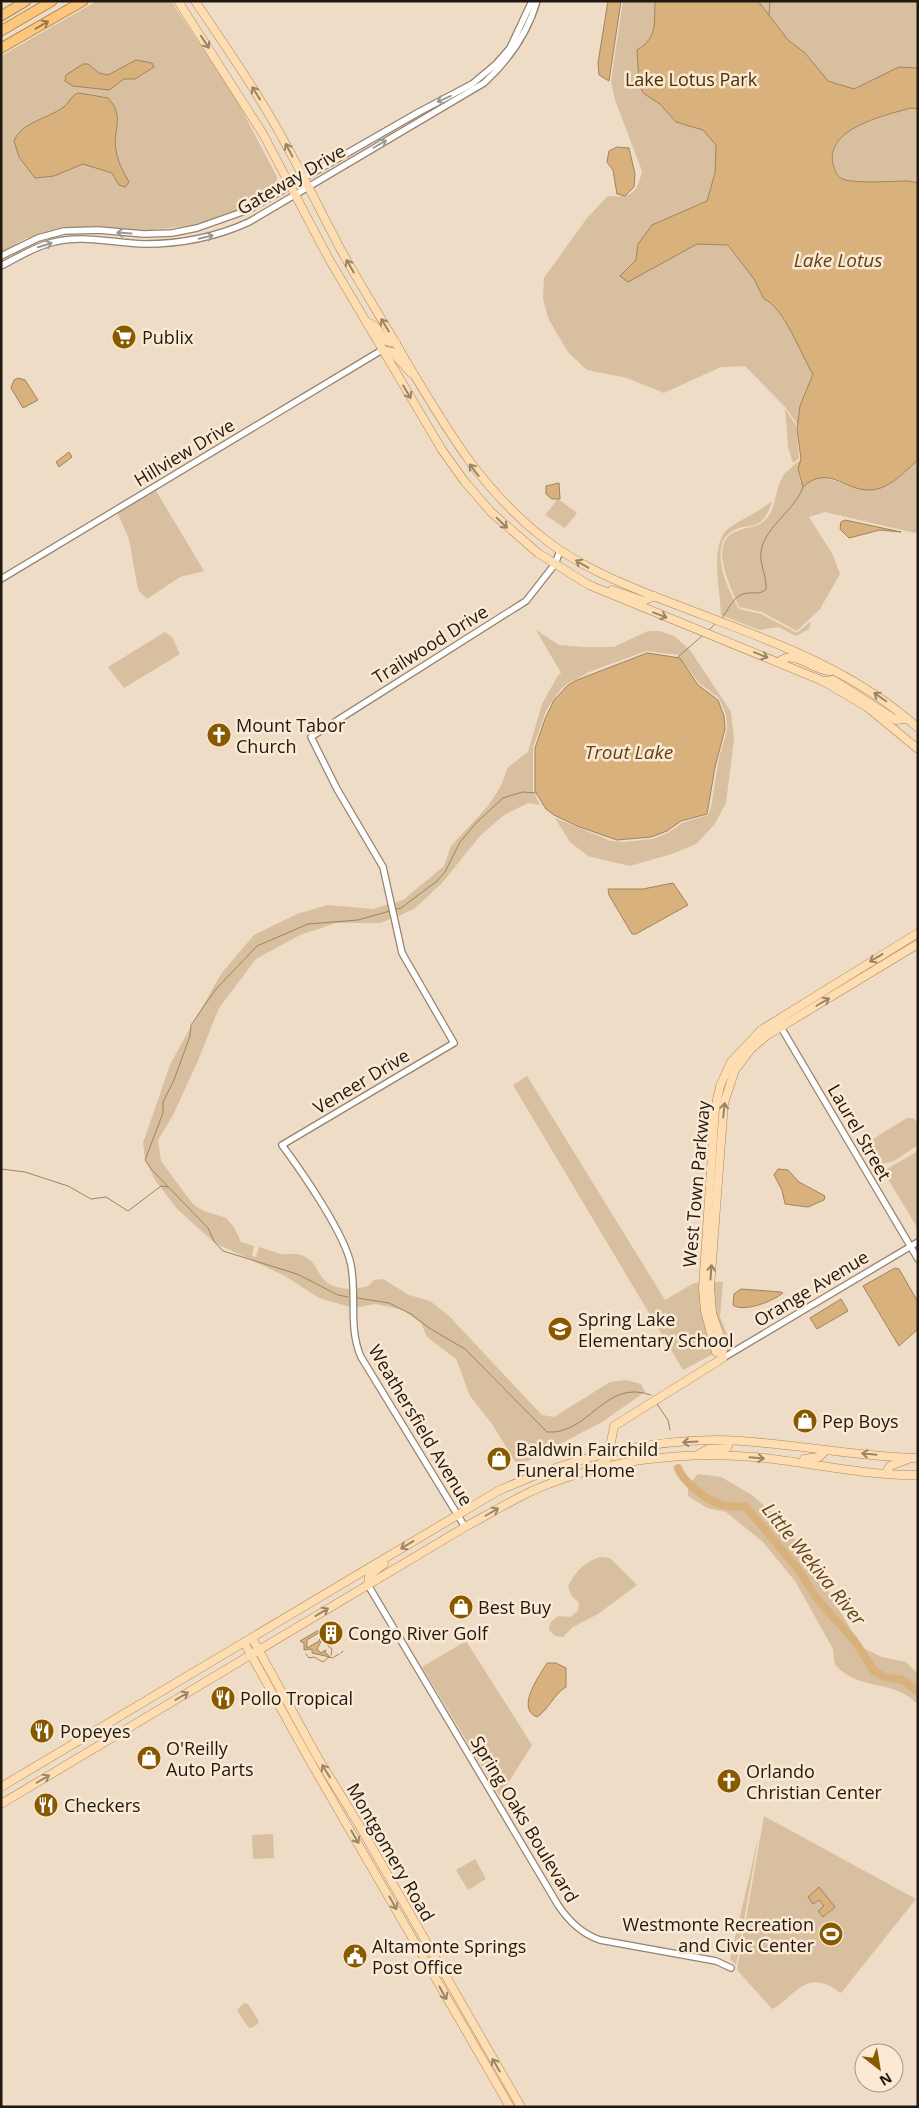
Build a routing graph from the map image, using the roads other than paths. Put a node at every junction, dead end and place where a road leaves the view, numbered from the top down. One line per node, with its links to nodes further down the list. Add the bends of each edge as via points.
1 (26, 1): 8 (highway)
2 (52, 1): 9 (highway)
3 (83, 1): 10 (highway, one-way to 3)
4 (178, 1): 12 (main road, one-way to 12, via 240,95)
5 (195, 1): 11 (main road, one-way to 5, via 253,88)
6 (532, 1): 11 (street, Gateway Drive, one-way to 11, via 510,48 472,84)
7 (538, 1): 13 (street, Gateway Drive, one-way to 7, via 484,83 522,40)
8 (1, 16)
9 (1, 31)
10 (1, 48)
11 (304, 178): 12 (street, Gateway Drive); 13 (main road)
12 (291, 185): 14 (main road); 15 (street, Gateway Drive, one-way to 15, via 242,212 197,228 144,234 64,231 38,238)
13 (308, 187): 14 (street, Gateway Drive); 18 (main road, one-way to 13)
14 (296, 195): 16 (street, Gateway Drive, one-way to 14, via 36,248 67,240 90,238 144,244 197,240 244,224); 17 (main road)
15 (1, 256)
16 (1, 266)
17 (365, 320): 18 (main road, via 376,327 386,341); 19 (main road)
18 (396, 343): 20 (main road)
19 (382, 350): 20 (main road, via 392,352); 22 (main road, one-way to 22, via 465,482 506,527); 23 (street, Hillview Drive)
20 (416, 378): 21 (main road, one-way to 20, via 517,516 477,474)
21 (563, 552): 22 (street, Trailwood Drive); 25 (main road, one-way to 21, via 604,576)
22 (555, 564): 24 (main road); 35 (street, Trailwood Drive, via 532,595 518,607 311,737 383,867 397,940 404,958)
23 (1, 580)
24 (589, 585): 25 (main road, via 644,601); 26 (main road, one-way to 26)
25 (654, 596): 27 (main road)
26 (779, 662): 27 (main road, via 788,657 826,671); 28 (main road)
27 (834, 670): 29 (main road, one-way to 27, via 878,695)
28 (823, 681): 29 (main road, via 833,680 896,720); 31 (main road, via 867,707)
29 (908, 719): 30 (main road)
30 (918, 728)
31 (918, 749)
32 (918, 933): 34 (main road, West Town Parkway, one-way to 34)
33 (918, 944): 34 (main road, West Town Parkway, one-way to 33)
34 (779, 1023): 38 (street, Laurel Street); 40 (main road, West Town Parkway, via 749,1041 731,1062 720,1086 715,1109 703,1288 710,1331 716,1352)
35 (454, 1043): 36 (street, Veneer Drive)
36 (282, 1145): 52 (street, Weathersfield Avenue, via 300,1168 346,1250 352,1279 354,1338 361,1357)
37 (918, 1242): 38 (street, Orange Avenue)
38 (910, 1246): 39 (street, Laurel Street); 40 (street, Orange Avenue)
39 (918, 1259)
40 (722, 1355): 44 (main road, Orange Avenue, via 620,1420 610,1436)
41 (730, 1441): 42 (main road); 44 (main road, one-way to 44, via 664,1443); 45 (main road, via 727,1448 708,1449)
42 (779, 1445): 43 (main road); 46 (main road, via 771,1449 742,1447)
43 (826, 1450): 47 (main road, one-way to 43); 48 (main road, via 819,1457)
44 (610, 1451): 49 (main road, via 608,1458); 52 (main road, via 528,1477)
45 (697, 1455): 46 (main road); 49 (main road, via 618,1464)
46 (734, 1456): 48 (main road, one-way to 48)
47 (914, 1458): 50 (main road, via 890,1466)
48 (797, 1462): 50 (main road)
49 (588, 1472): 53 (main road, one-way to 49, via 533,1490)
50 (886, 1473): 51 (main road)
51 (918, 1475)
52 (456, 1515): 53 (street, Weathersfield Avenue); 54 (main road, one-way to 54)
53 (465, 1527): 55 (main road)
54 (390, 1554): 55 (main road, via 387,1562 369,1576); 56 (main road)
55 (368, 1585): 58 (main road, one-way to 55); 65 (street, Spring Oaks Boulevard, via 571,1922 600,1940 716,1961)
56 (252, 1638): 57 (main road); 58 (main road, Montgomery Road)
57 (244, 1642): 58 (main road, Montgomery Road); 59 (main road)
58 (256, 1652): 60 (main road, Montgomery Road, via 306,1753); 61 (main road, one-way to 58); 62 (main road, Montgomery Road, one-way to 58)
59 (1, 1787)
60 (336, 1802): 62 (main road, via 346,1808); 63 (main road, Montgomery Road, one-way to 63)
61 (1, 1804)
62 (358, 1823): 64 (main road, Montgomery Road)
63 (420, 1950): 64 (main road); 67 (main road, Montgomery Road, one-way to 67)
64 (431, 1951): 66 (main road, Montgomery Road)
65 (732, 1968)
66 (488, 2049): 67 (main road); 69 (main road, Montgomery Road, one-way to 66)
67 (479, 2054): 68 (main road, Montgomery Road)
68 (510, 2107)
69 (521, 2107)

